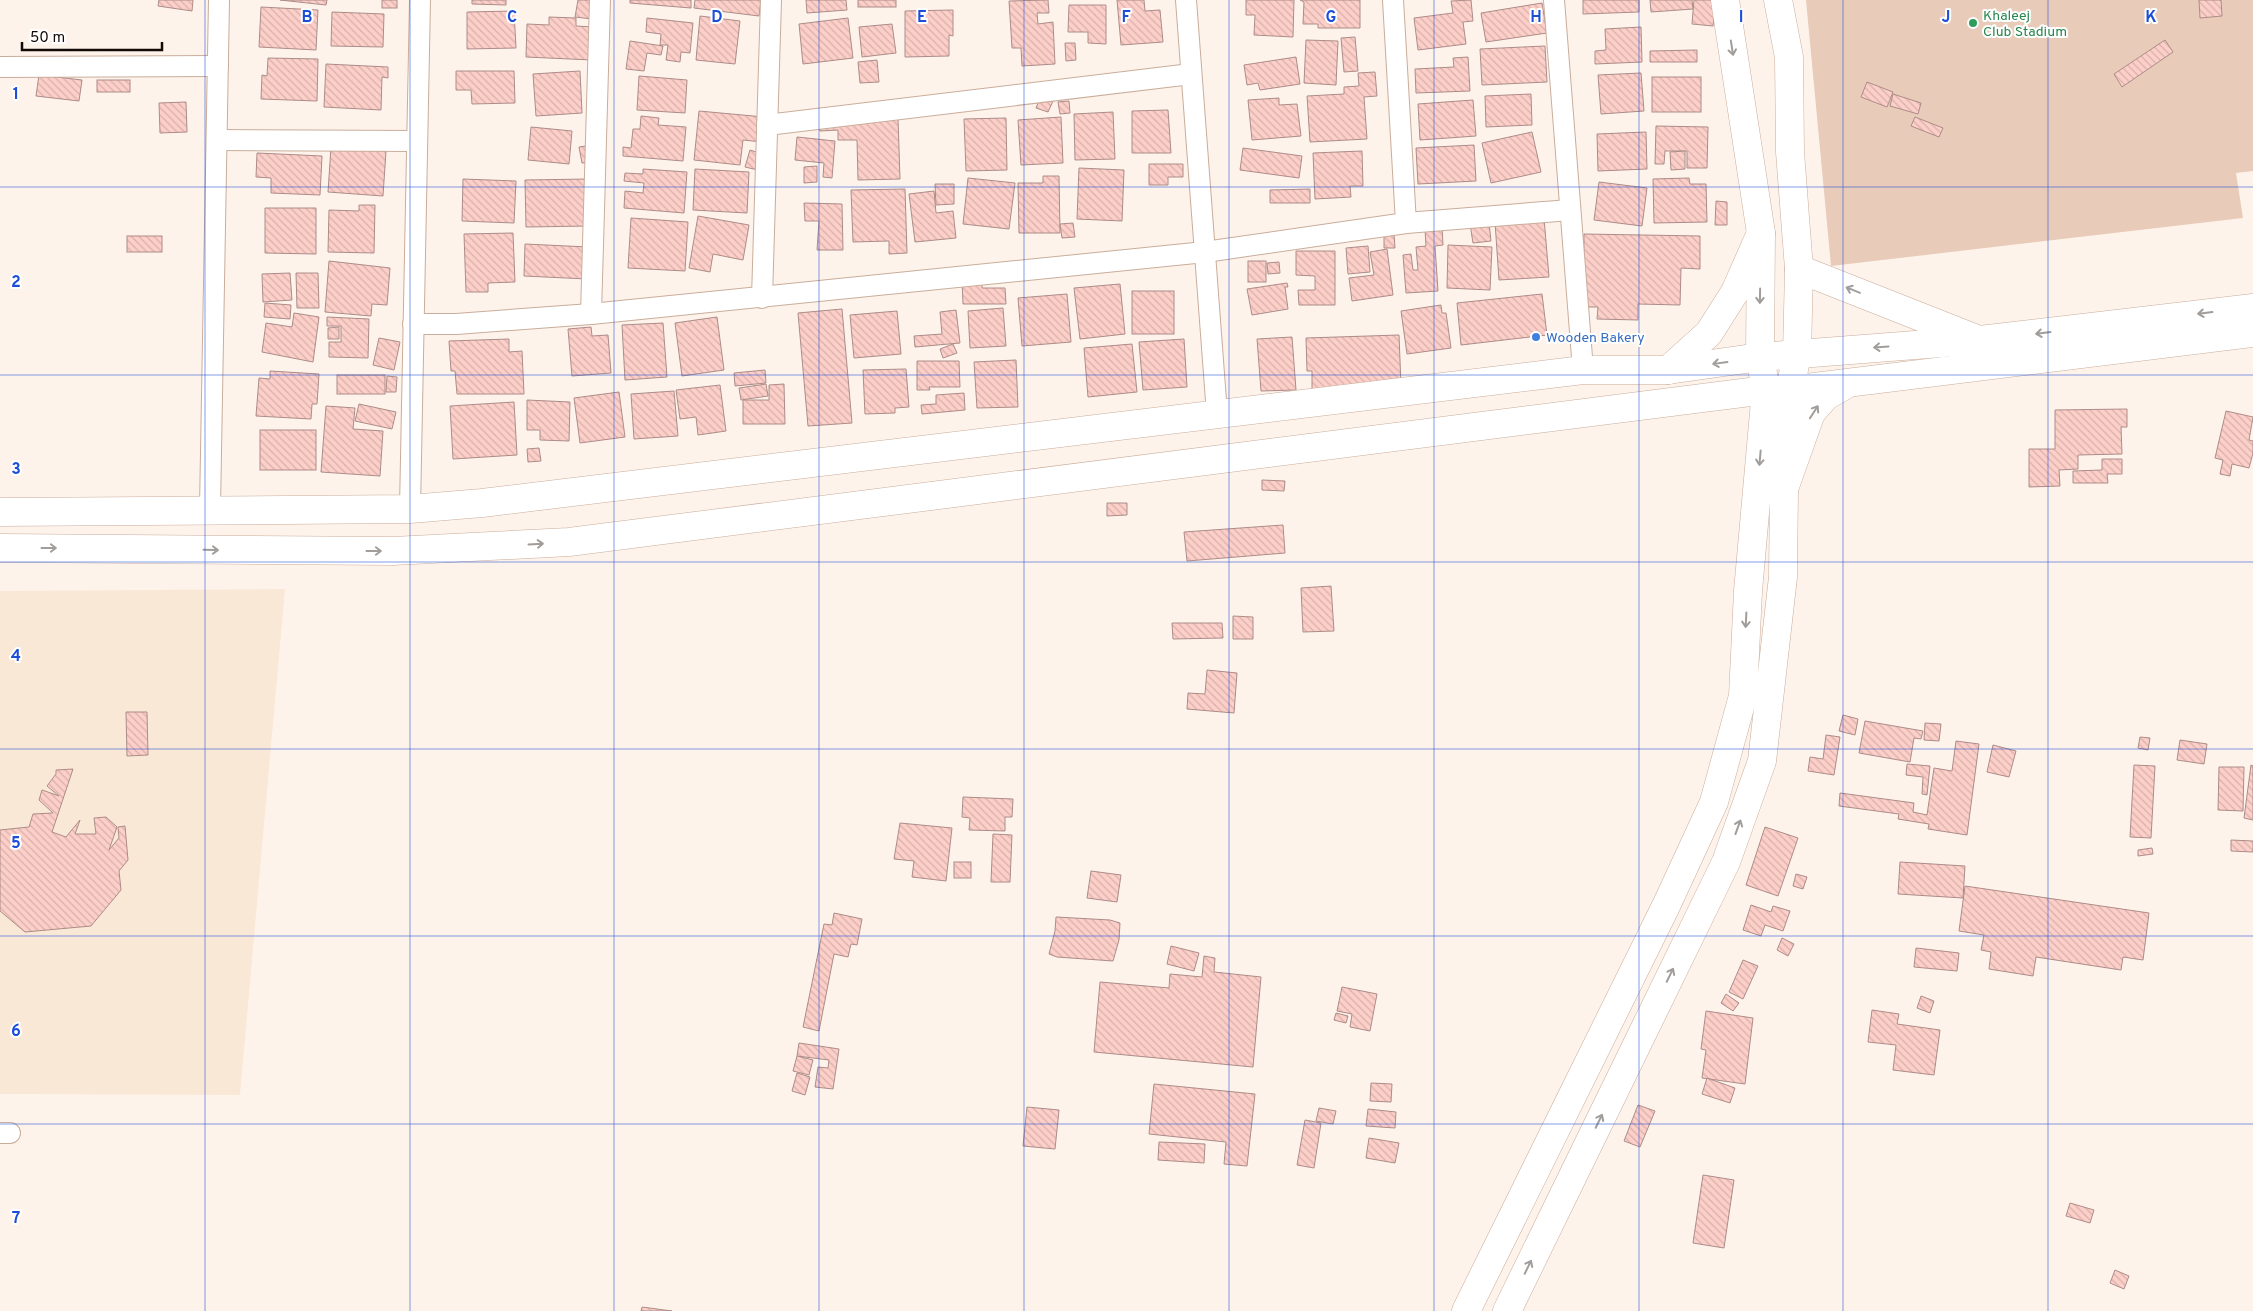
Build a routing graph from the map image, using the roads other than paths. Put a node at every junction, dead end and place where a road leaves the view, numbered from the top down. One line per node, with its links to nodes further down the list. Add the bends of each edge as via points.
1 (219, 0): 10 (street)
2 (420, 0): 15 (street)
3 (600, 0): 23 (street)
4 (771, 0): 13 (street)
5 (1186, 0): 12 (street)
6 (1393, 0): 17 (street)
7 (1554, 0): 16 (street)
8 (1725, 0): 18 (main road, one-way to 18)
9 (1778, 0): 20 (main road, via 1789,58 1790,152)
10 (218, 66): 11 (street); 14 (street)
11 (0, 67)
12 (1191, 74): 13 (street); 19 (street)
13 (767, 125): 21 (street)
14 (216, 140): 15 (street); 35 (street)
15 (417, 141): 24 (street)
16 (1570, 210): 17 (street); 29 (street)
17 (1406, 223): 19 (street)
18 (1761, 233): 28 (main road, one-way to 28); 30 (main road, via 1735,292 1709,333)
19 (1205, 252): 21 (street); 33 (street)
20 (1799, 269): 26 (main road, one-way to 20); 27 (main road)
21 (762, 298): 23 (street)
22 (2253, 308): 26 (main road, one-way to 26)
23 (591, 314): 24 (street)
24 (413, 324): 36 (street)
25 (2253, 333): 31 (main road)
26 (1980, 340): 27 (main road, one-way to 27)
27 (1797, 354): 28 (main road); 32 (main road)
28 (1760, 357): 30 (main road, one-way to 30); 32 (main road)
29 (1583, 370): 30 (main road); 33 (main road)
30 (1668, 370)
31 (1851, 382): 32 (main road); 34 (main road, one-way to 31, via 1811,413 1826,396)
32 (1778, 390): 34 (main road); 38 (main road, one-way to 32, via 393,551 570,542); 39 (main road, one-way to 39, via 1748,591 1743,696 1714,802)
33 (1217, 414): 36 (main road)
34 (1784, 490): 40 (main road, one-way to 34, via 1726,862 1762,761 1783,577)
35 (210, 509): 36 (main road); 37 (main road)
36 (410, 509)
37 (0, 512)
38 (0, 548)
39 (1466, 1311)
40 (1507, 1311)

